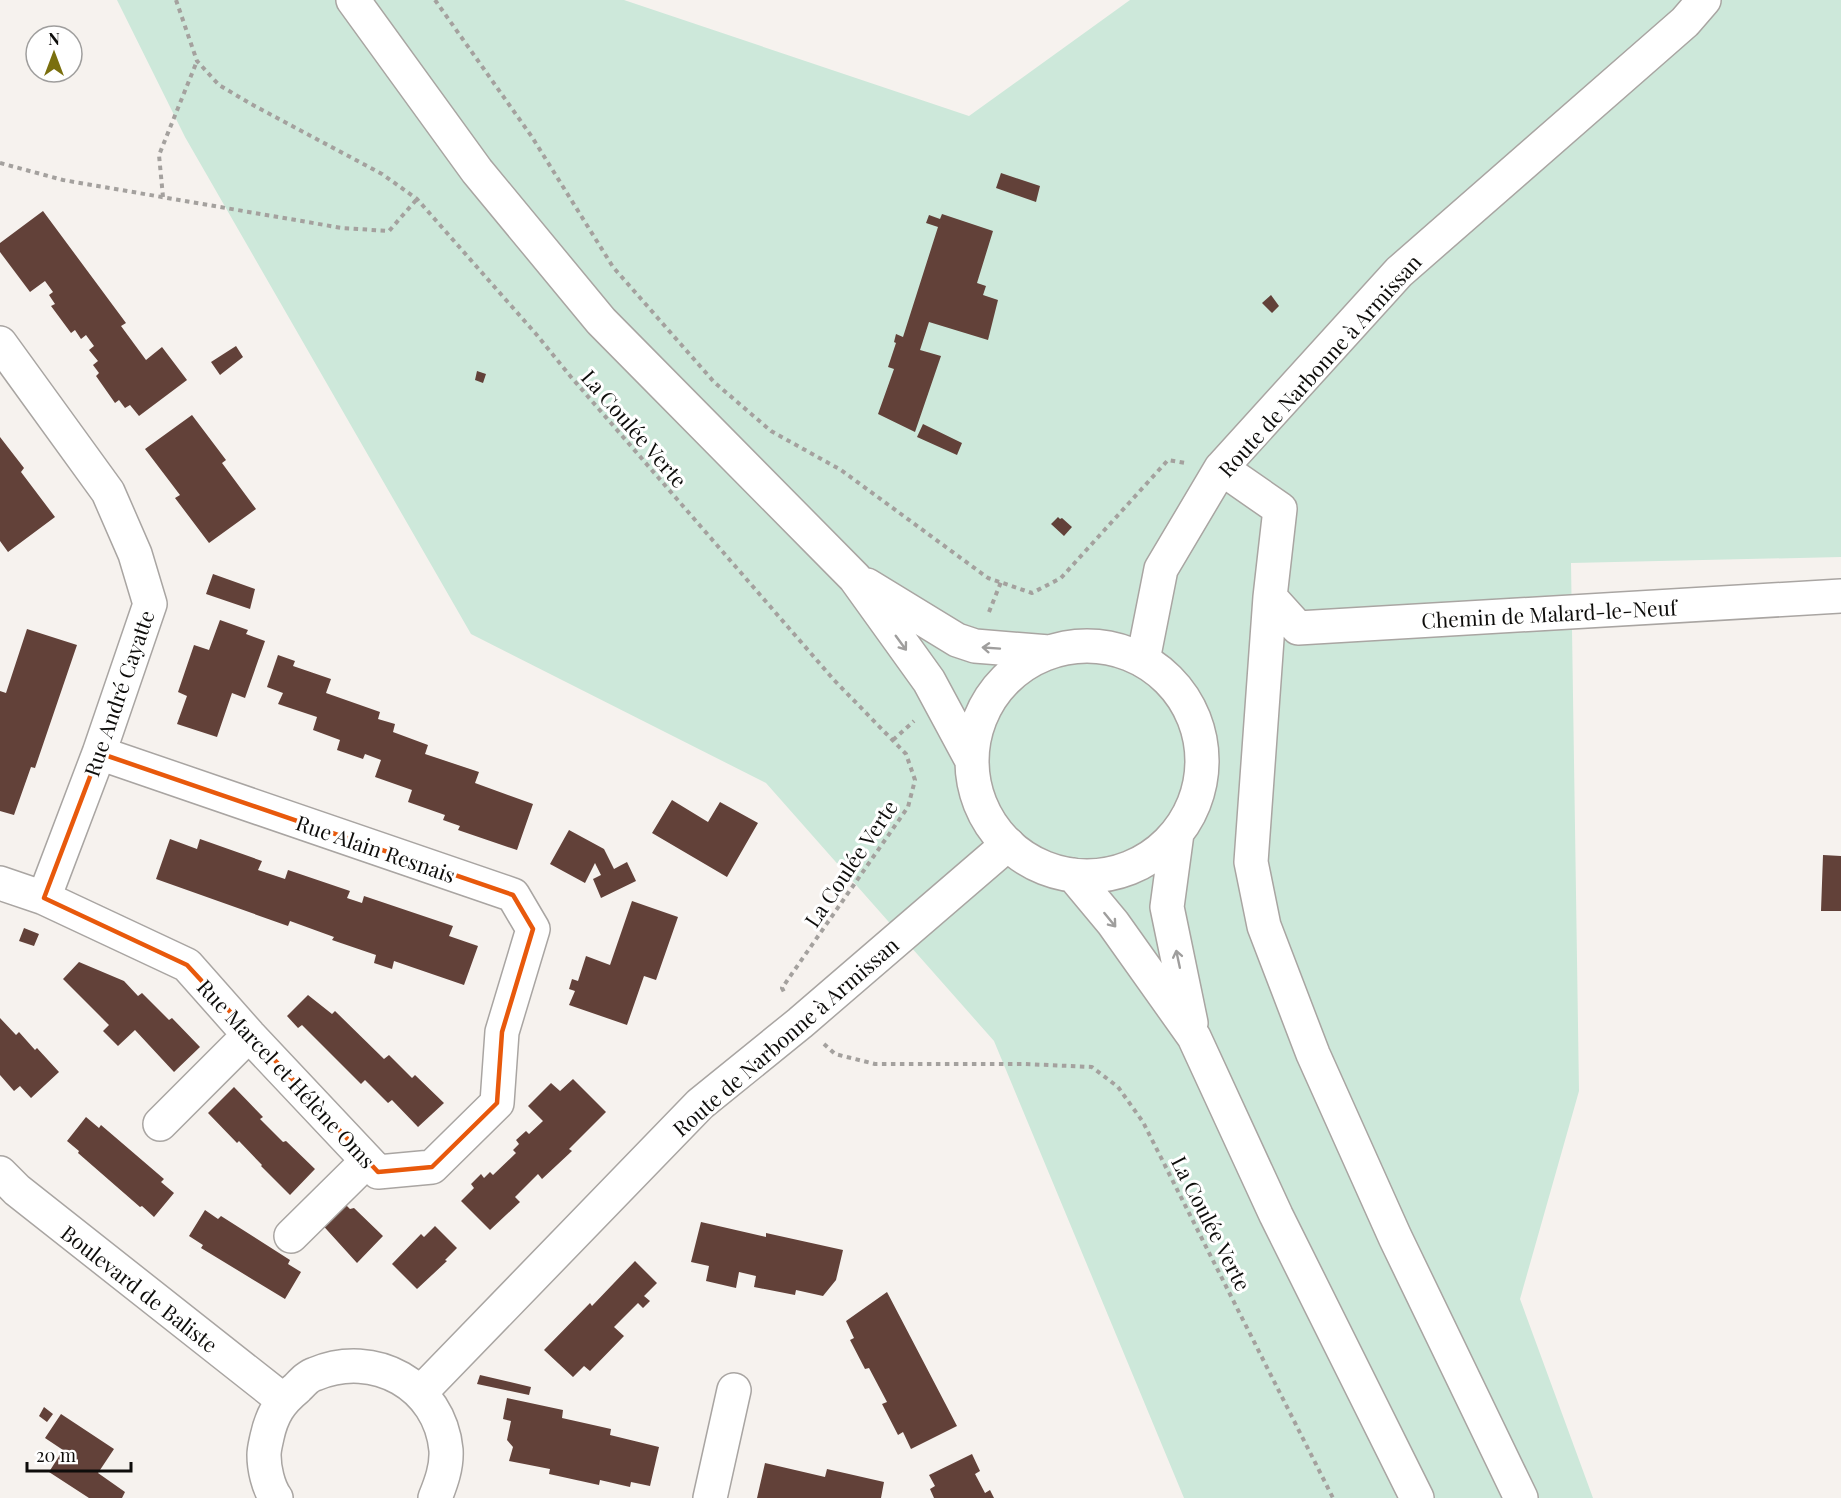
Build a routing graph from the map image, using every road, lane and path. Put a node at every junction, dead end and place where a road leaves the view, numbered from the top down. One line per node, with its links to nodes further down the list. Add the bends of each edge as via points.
1 (176, 0): 5 (path, La Coulée Verte)
2 (353, 0): 11 (street, via 477,171 601,321)
3 (435, 0): 10 (path, via 532,137 614,267 714,382 771,431 841,470 988,578 1032,593 1061,578 1168,460)
4 (1704, 0): 10 (street, Route de Narbonne à Armissan, via 1685,22 1399,272)
5 (198, 61): 7 (path, via 159,155); 8 (path, La Coulée Verte, via 219,85 382,174)
6 (0, 163): 7 (path, via 63,180)
7 (163, 197): 8 (path, via 342,228 389,231)
8 (417, 199): 23 (path, La Coulée Verte, via 834,680 906,753 915,780 908,807 782,988)
9 (0, 343): 16 (street, Rue André Cayatte, via 108,492 135,554 150,604)
10 (1221, 468): 13 (street, via 1280,509); 15 (street, Route de Narbonne à Armissan, via 1161,569)
11 (855, 578): 14 (street, one-way to 11, via 975,646 957,640); 17 (street, one-way to 17, via 929,681)
12 (1841, 596): 13 (street, Chemin de Malard-le-Neuf, via 1298,628)
13 (1270, 597): 39 (street, via 1251,862 1264,926 1313,1054 1395,1237)
14 (1049, 652): 15 (street, via 1081,645 1113,648); 17 (street, via 1018,668 993,693 977,724)
15 (1143, 660): 18 (street, via 1179,690 1200,733 1203,768 1195,803)
16 (99, 753): 22 (street, Rue André Cayatte); 24 (street, Rue Alain Resnais, via 513,895 533,929)
17 (971, 759): 19 (street, via 977,798 993,828)
18 (1177, 833): 20 (street, via 1148,860 1112,874); 26 (street, one-way to 18, via 1167,907)
19 (1008, 844): 20 (street, via 1047,870); 23 (street, Route de Narbonne à Armissan)
20 (1073, 875): 26 (street, one-way to 26, via 1113,923)
21 (0, 883): 22 (street, Rue Marcel et Hélène Oms)
22 (44, 898): 25 (street, Rue Marcel et Hélène Oms, via 187,965)
23 (800, 1023): 32 (street, Route de Narbonne à Armissan, via 700,1104); 37 (path, La Coulée Verte, via 836,1054 875,1064 1092,1067 1118,1087 1143,1122)
24 (502, 1032): 28 (street, Rue Marcel et Hélène Oms, via 497,1103 432,1167 378,1172)
25 (249, 1035): 27 (street); 28 (street, Rue Marcel et Hélène Oms)
26 (1194, 1037): 38 (street, via 1276,1215)
27 (160, 1124)
28 (367, 1161): 30 (street)
29 (0, 1173): 33 (street, Boulevard de Baliste)
30 (291, 1236)
31 (734, 1390): 36 (street)
32 (421, 1392): 33 (street, via 388,1371 349,1364 313,1374); 35 (street, via 438,1419 446,1450 443,1479)
33 (282, 1400): 34 (street, via 270,1422 264,1454)
34 (276, 1498)
35 (435, 1498)
36 (710, 1498)
37 (1334, 1498)
38 (1417, 1498)
39 (1521, 1498)

